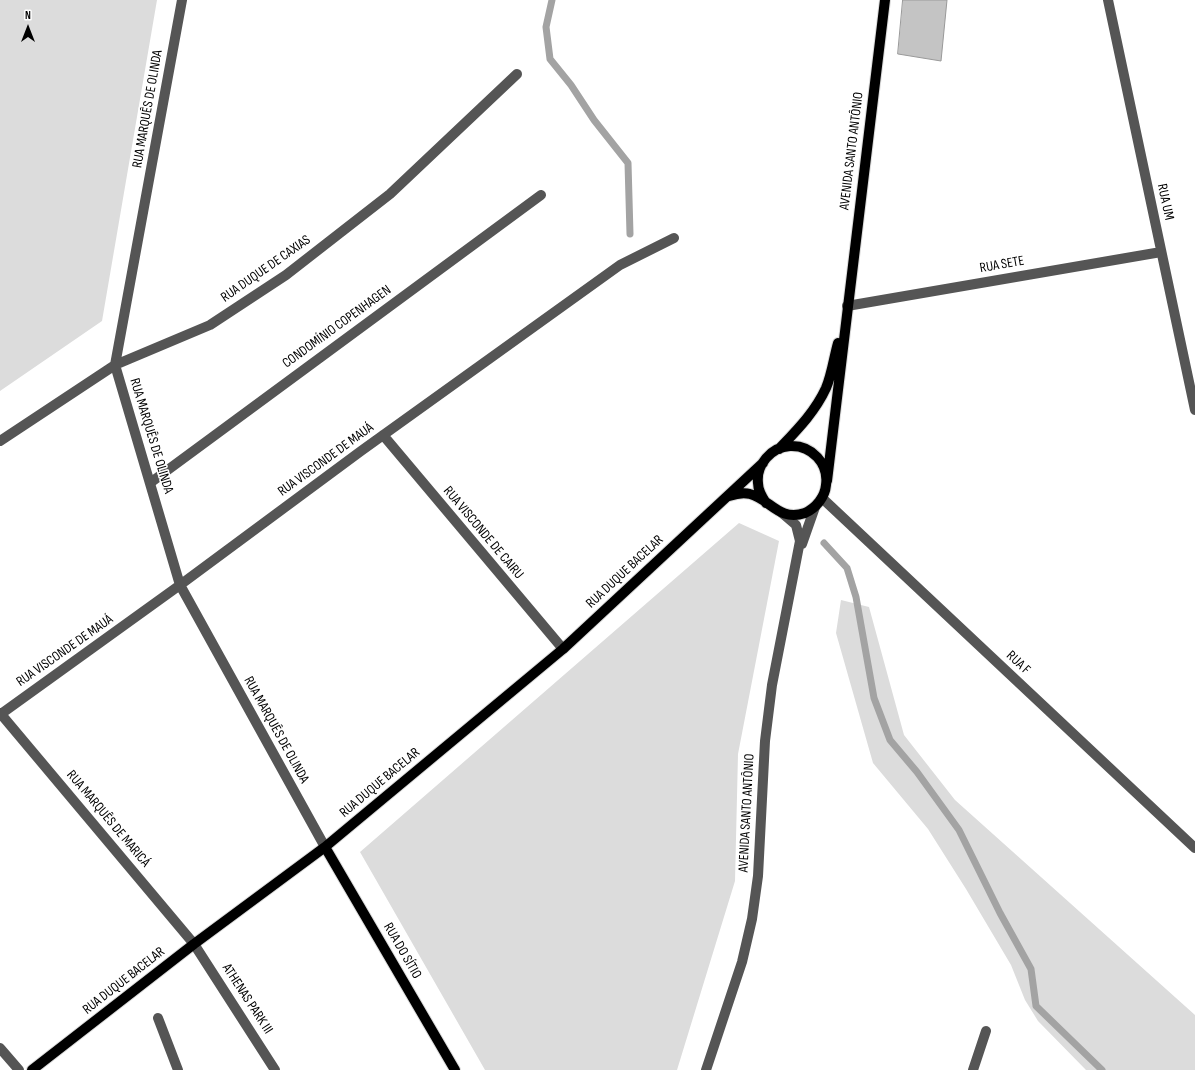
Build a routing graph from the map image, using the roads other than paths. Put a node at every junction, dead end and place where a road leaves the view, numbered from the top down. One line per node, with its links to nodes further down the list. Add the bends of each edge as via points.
1 (182, 0): 9 (street, RUA MARQUÊS DE OLINDA)
2 (885, 0): 8 (main road, AVENIDA SANTO ANTÔNIO)
3 (1108, 0): 7 (street, RUA UM)
4 (517, 74): 9 (street, RUA DUQUE DE CAXIAS, via 390,194 286,275 210,325)
5 (541, 194): 17 (street, CONDOMÍNIO COPENHAGEN)
6 (674, 238): 12 (street, RUA VISCONDE DE MAUÁ, via 620,265)
7 (1161, 252): 8 (street, RUA SETE); 10 (street, RUA UM)
8 (847, 306): 14 (main road, AVENIDA SANTO ANTÔNIO, via 826,386 808,418); 16 (main road, AVENIDA SANTO ANTÔNIO)
9 (115, 365): 13 (street, RUA DUQUE DE CAXIAS); 17 (street, RUA MARQUÊS DE OLINDA)
10 (1193, 394): 11 (street, RUA UM)
11 (1195, 410)
12 (382, 435): 24 (street, RUA VISCONDE DE MAUÁ); 25 (street, RUA VISCONDE DE CAIRU)
13 (0, 441)
14 (779, 449): 15 (main road); 16 (main road, via 801,447 812,452 820,460)
15 (763, 462): 18 (main road, RUA DUQUE BACELAR); 20 (main road, via 758,483 760,494)
16 (827, 481): 19 (main road)
17 (150, 482): 24 (street, RUA MARQUÊS DE OLINDA)
18 (729, 496): 20 (main road, via 748,493); 25 (main road, RUA DUQUE BACELAR)
19 (822, 498): 21 (main road); 28 (street, RUA F)
20 (766, 503): 22 (main road)
21 (815, 507): 22 (main road, via 793,515); 23 (street, AVENIDA SANTO ANTÔNIO)
22 (782, 513): 23 (street, AVENIDA SANTO ANTÔNIO, via 796,525 800,541)
23 (798, 554): 38 (street, AVENIDA SANTO ANTÔNIO, via 772,684 765,741 758,876 752,919 742,962)
24 (180, 585): 26 (street, RUA VISCONDE DE MAUÁ); 27 (street, RUA MARQUÊS DE OLINDA)
25 (563, 650): 27 (main road, RUA DUQUE BACELAR)
26 (0, 713): 29 (street, RUA MARQUÊS DE MARICÁ)
27 (324, 847): 29 (main road, RUA DUQUE BACELAR); 37 (main road, RUA DO SÍTIO)
28 (1195, 848)
29 (194, 944): 34 (main road, RUA DUQUE BACELAR); 36 (street, ATHENAS PARK III)
30 (158, 1018): 35 (street)
31 (986, 1031): 39 (street)
32 (0, 1048): 33 (street)
33 (19, 1070)
34 (32, 1070)
35 (178, 1070)
36 (275, 1070)
37 (454, 1070)
38 (706, 1070)
39 (973, 1070)

